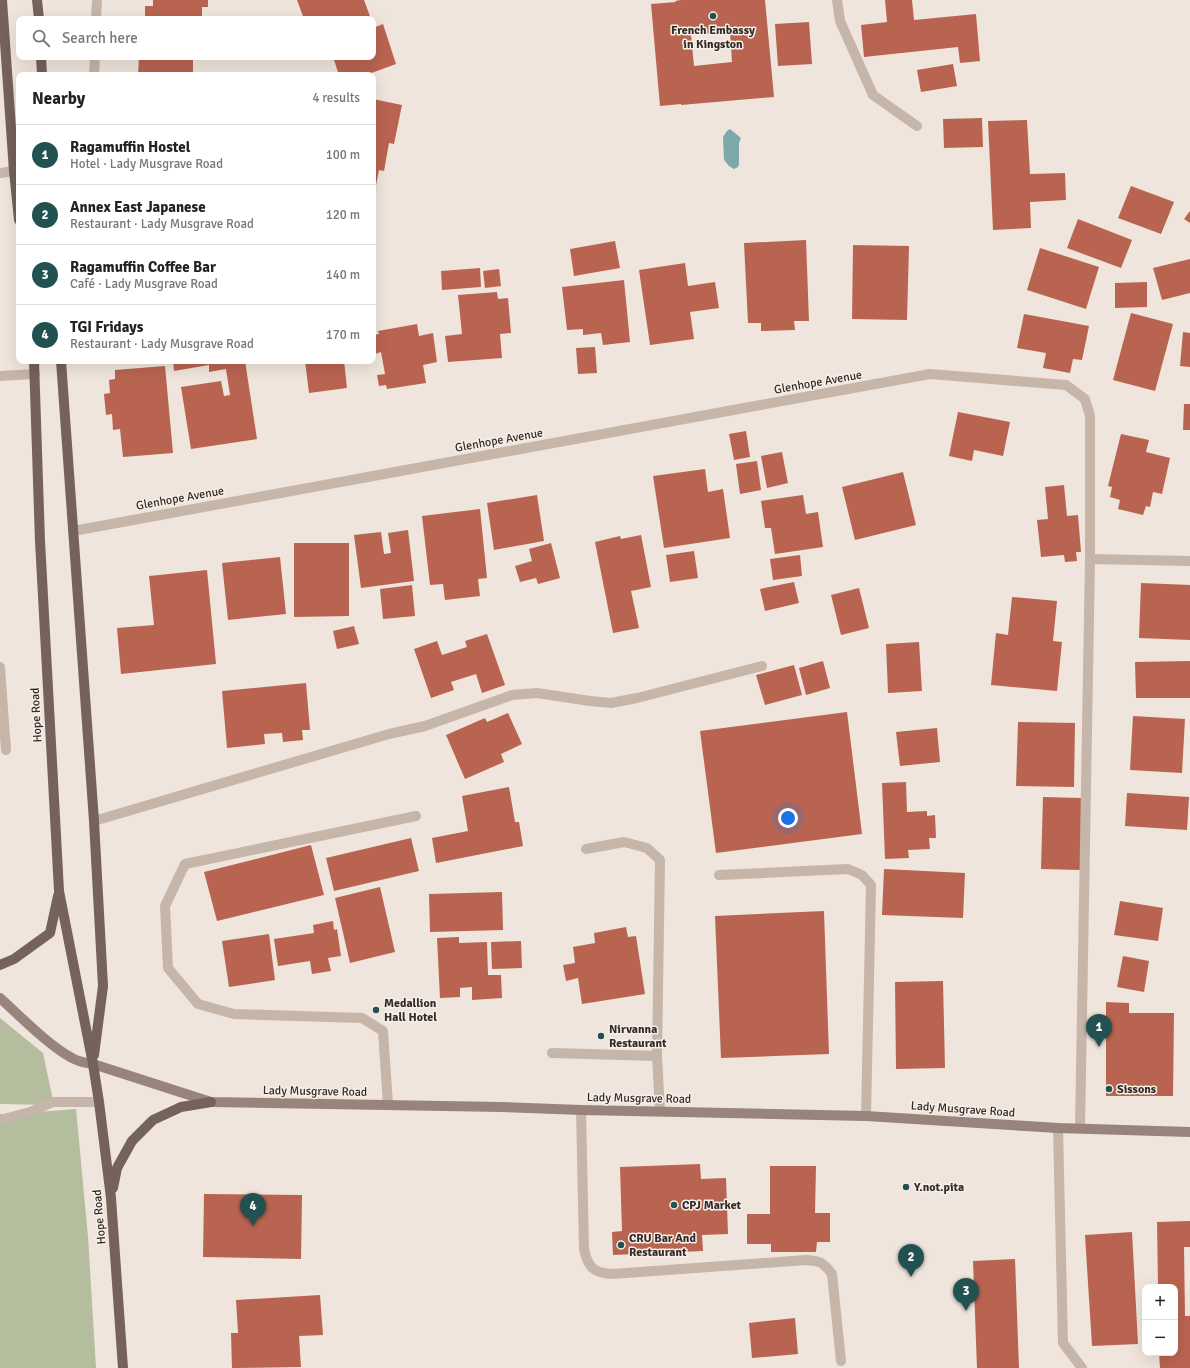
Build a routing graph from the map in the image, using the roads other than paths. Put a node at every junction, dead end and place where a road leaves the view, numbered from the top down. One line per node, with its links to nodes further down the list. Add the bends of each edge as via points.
1 (2, 0): 12 (main road)
2 (37, 0): 5 (main road)
3 (97, 0): 6 (street)
4 (837, 0): 11 (street, via 840,21 873,95)
5 (39, 16)
6 (96, 16)
7 (41, 60): 9 (main road)
8 (95, 60): 10 (street)
9 (42, 72)
10 (94, 72)
11 (917, 126)
12 (14, 171): 13 (street); 14 (main road)
13 (0, 173)
14 (16, 191)
15 (34, 364): 17 (main road, Hope Road)
16 (61, 364): 19 (main road, Hope Road)
17 (35, 374): 18 (street); 29 (main road, Hope Road, via 40,541)
18 (0, 376)
19 (73, 531): 20 (street, Glenhope Avenue, via 930,374 1066,385 1085,399 1090,416); 26 (main road, Hope Road)
20 (1090, 559): 21 (street); 43 (street, Glenhope Avenue)
21 (1190, 561)
22 (762, 666): 26 (street, via 611,703 537,693 512,695 425,726 389,734)
23 (0, 667): 24 (street)
24 (6, 750)
25 (416, 816): 37 (street, via 185,864 165,906 168,968 198,1004 234,1014 362,1018 383,1031)
26 (94, 821): 34 (main road, Hope Road, via 103,986)
27 (586, 849): 33 (street, via 624,842 647,848 660,860)
28 (719, 875): 40 (street, via 848,869 862,875 871,885)
29 (59, 891): 30 (main road, via 50,933); 34 (main road, Hope Road)
30 (0, 966)
31 (0, 998): 34 (main road, Lady Musgrave Road, via 53,1045 72,1058)
32 (552, 1053): 33 (street)
33 (657, 1056): 39 (street)
34 (93, 1064): 35 (main road, Hope Road); 36 (main road, Lady Musgrave Road)
35 (100, 1102): 41 (street, via 53,1102 30,1112); 45 (main road, Hope Road)
36 (211, 1102): 37 (main road, Lady Musgrave Road); 45 (main road, via 181,1107 154,1120 142,1131 132,1142 117,1168)
37 (388, 1105): 38 (main road, Lady Musgrave Road)
38 (582, 1110): 39 (main road, Lady Musgrave Road); 46 (street, via 584,1250 586,1260 592,1268 601,1273 612,1274 806,1260 824,1264 832,1274)
39 (660, 1111): 40 (main road, Lady Musgrave Road)
40 (866, 1116): 42 (main road, Lady Musgrave Road)
41 (0, 1119)
42 (1058, 1128): 43 (main road, Lady Musgrave Road); 48 (street, via 1063,1343)
43 (1080, 1128): 44 (main road, Lady Musgrave Road)
44 (1190, 1132)
45 (111, 1198): 47 (main road, Hope Road)
46 (841, 1361)
47 (123, 1368)
48 (1082, 1368)

